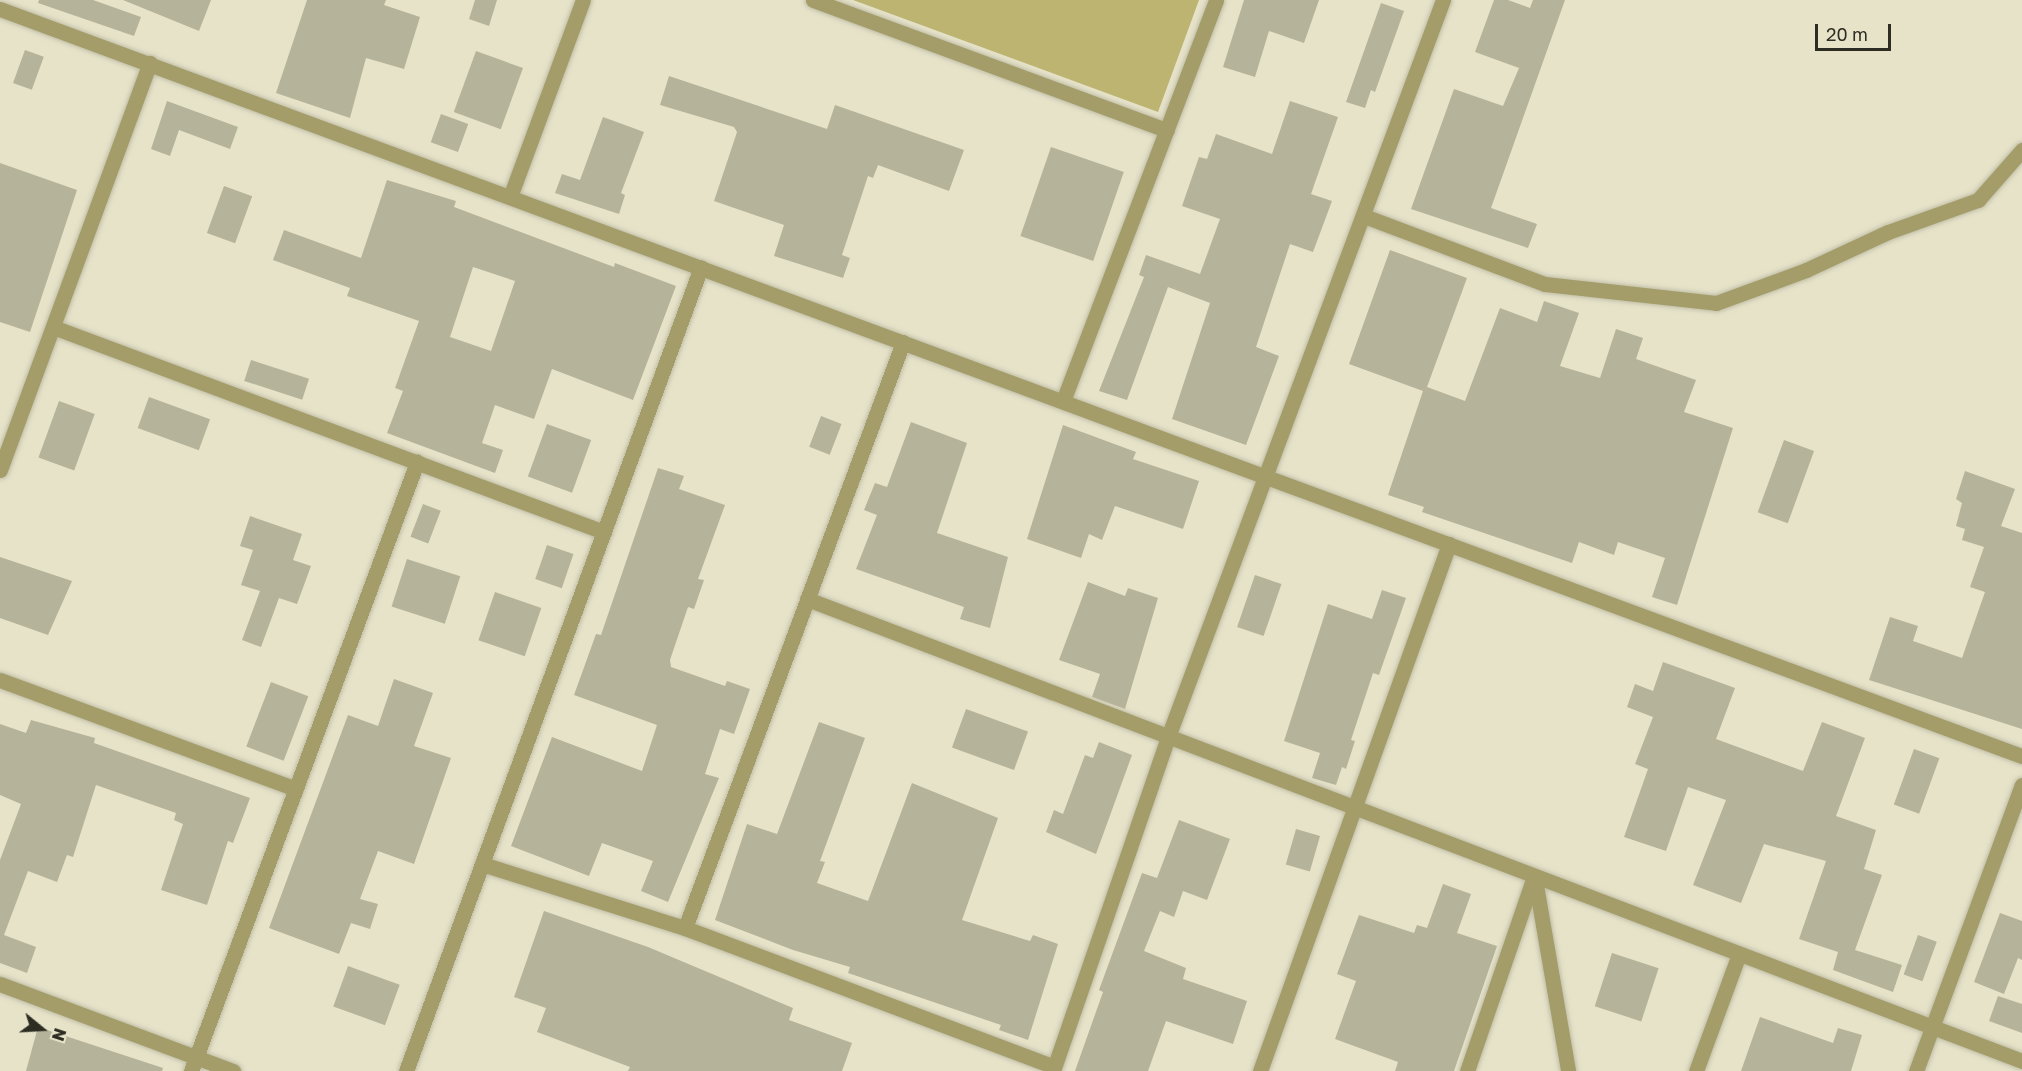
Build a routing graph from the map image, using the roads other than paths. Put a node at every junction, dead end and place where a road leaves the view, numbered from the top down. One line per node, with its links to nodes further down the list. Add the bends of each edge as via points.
1 (583, 0): 9 (street)
2 (813, 0): 7 (street)
3 (1216, 0): 7 (street)
4 (1443, 0): 10 (street)
5 (0, 9): 6 (street)
6 (150, 63): 9 (street); 12 (street)
7 (1167, 130): 14 (street)
8 (2022, 150): 10 (street, via 1978,200 1888,232 1806,270 1716,303 1545,284)
9 (510, 197): 11 (street)
10 (1364, 216): 17 (street)
11 (701, 267): 13 (street); 18 (street)
12 (53, 327): 15 (street); 16 (street)
13 (903, 342): 14 (street); 20 (street)
14 (1063, 401): 17 (street)
15 (417, 462): 18 (street); 25 (street)
16 (0, 470)
17 (1268, 477): 19 (street); 22 (street)
18 (604, 532): 27 (street)
19 (1449, 544): 23 (street); 26 (street)
20 (807, 599): 22 (street); 29 (street)
21 (0, 680): 25 (street)
22 (1168, 737): 26 (street); 35 (street)
23 (2022, 756)
24 (2022, 785): 32 (street)
25 (296, 789): 34 (street)
26 (1355, 807): 28 (street); 38 (street)
27 (482, 864): 29 (street); 37 (street)
28 (1534, 876): 30 (street); 39 (street); 40 (street)
29 (685, 928): 35 (street)
30 (1739, 954): 32 (street); 41 (street)
31 (1, 987): 34 (street)
32 (1932, 1027): 33 (street); 42 (street)
33 (2022, 1061)
34 (194, 1064): 36 (street)
35 (1053, 1069)
36 (233, 1071)
37 (406, 1071)
38 (1260, 1071)
39 (1467, 1071)
40 (1568, 1071)
41 (1696, 1071)
42 (1916, 1071)

